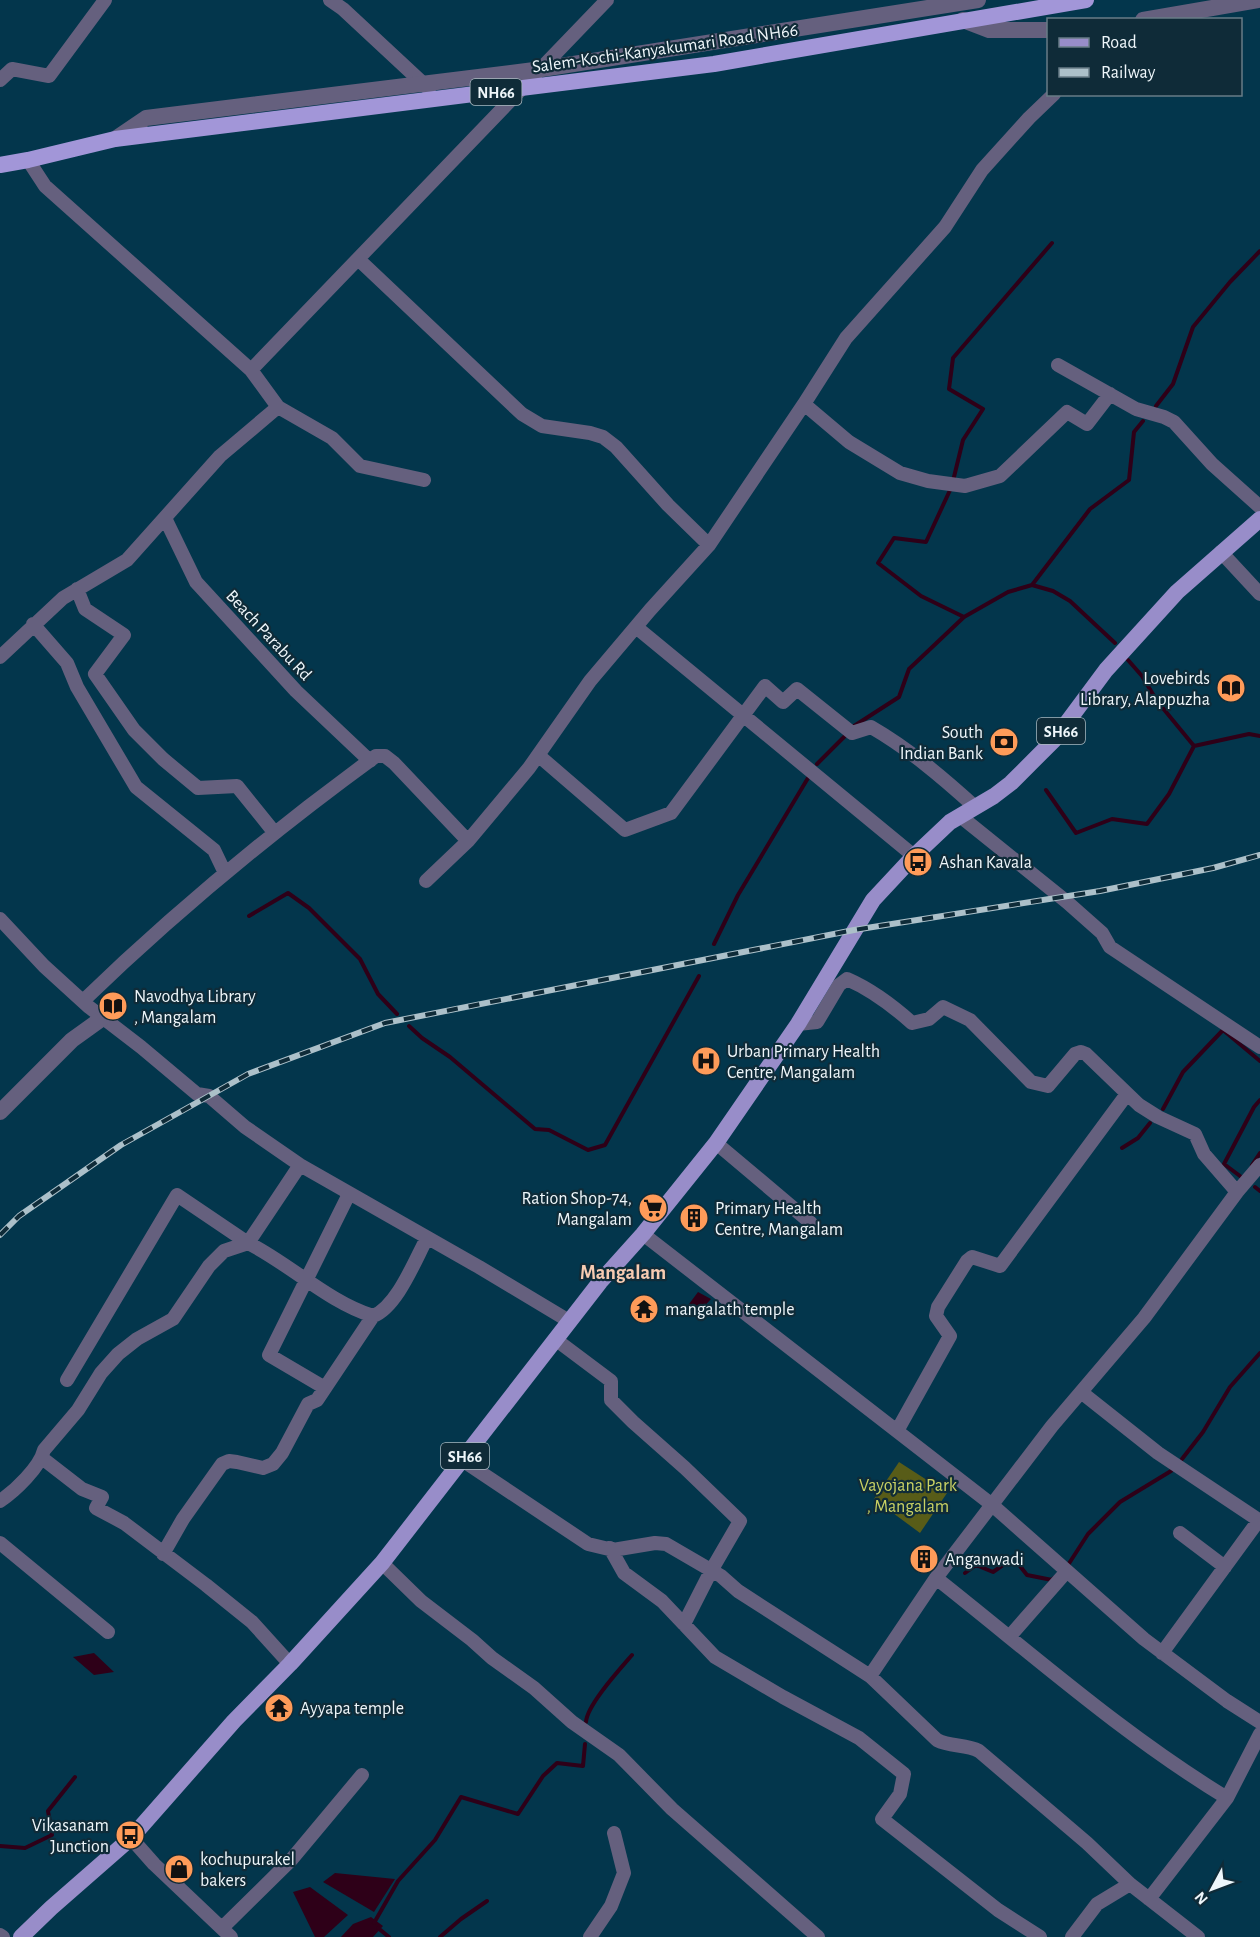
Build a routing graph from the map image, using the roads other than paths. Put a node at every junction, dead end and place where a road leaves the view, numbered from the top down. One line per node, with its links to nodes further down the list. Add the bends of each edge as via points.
1 (105, 0): 11 (street, via 49,76 12,69)
2 (330, 0): 12 (street)
3 (607, 0): 10 (street)
4 (978, 0): 10 (street)
5 (1086, 0): 8 (highway, Salem-Kochi-Kanyakumari Road NH66 / NH66)
6 (1258, 0): 7 (street)
7 (1154, 18)
8 (963, 21): 9 (street, via 989,30); 13 (highway, Salem-Kochi-Kanyakumari Road NH66 / NH66, via 714,64)
9 (1047, 30)
10 (542, 69): 12 (street); 13 (street)
11 (0, 80)
12 (424, 84): 15 (street); 16 (street, via 146,118)
13 (523, 88): 15 (highway, Salem-Kochi-Kanyakumari Road NH66 / NH66); 19 (street)
14 (1052, 96): 23 (street, via 982,170 945,227 846,338)
15 (440, 98): 16 (highway, Salem-Kochi-Kanyakumari Road NH66 / NH66)
16 (115, 139): 17 (highway, Salem-Kochi-Kanyakumari Road NH66 / NH66)
17 (28, 160): 18 (highway, Salem-Kochi-Kanyakumari Road NH66 / NH66); 21 (street, via 45,186)
18 (0, 165)
19 (358, 259): 21 (street); 29 (street, via 522,414 542,426 603,437 616,447)
20 (1058, 365): 22 (street)
21 (251, 370): 24 (street)
22 (1110, 394): 23 (street, via 1087,424 1067,411 1000,476 965,486 900,473 849,442); 26 (street, via 1174,422 1212,464)
23 (804, 404): 29 (street)
24 (278, 407): 25 (street, via 332,438 360,466); 27 (street, via 220,456)
25 (424, 480)
26 (1260, 507)
27 (165, 518): 31 (street, via 121,565); 38 (street, Beach Parabu Rd, via 196,582 296,691)
28 (1260, 519): 30 (main road, SH66)
29 (709, 546): 34 (street)
30 (1221, 552): 32 (street); 39 (main road, SH66, via 1177,592 1106,670 1054,740 1011,783)
31 (77, 589): 33 (street); 41 (street, via 86,609 124,635 95,674 134,730 198,788 237,786)
32 (1260, 594)
33 (33, 624): 35 (street); 44 (street, via 67,663 76,687 136,787 214,850)
34 (636, 627): 36 (street); 37 (street, via 590,681)
35 (0, 657)
36 (743, 715): 37 (street, via 671,813 625,830); 39 (street, via 765,686 783,702 797,689 852,732 871,727 894,740); 43 (street)
37 (538, 755): 42 (street)
38 (370, 761): 41 (street); 42 (street, via 385,756 394,763)
39 (974, 806): 40 (main road, SH66)
40 (960, 816): 43 (main road, SH66); 50 (street, via 1067,902 1102,933 1110,947)
41 (274, 832): 44 (street)
42 (468, 841): 45 (street)
43 (914, 856): 49 (main road, SH66, via 873,900)
44 (225, 873): 47 (street, via 145,941)
45 (426, 881)
46 (0, 919): 47 (street)
47 (83, 1001): 48 (street)
48 (104, 1017): 52 (street, via 72,1040); 54 (street, via 196,1094 209,1096)
49 (798, 1024): 51 (street, via 817,1022 839,985 847,979 912,1023 929,1019 942,1008 970,1020 1031,1082 1048,1086 1081,1052); 53 (main road, SH66)
50 (1260, 1047)
51 (1127, 1094): 56 (street, via 1150,1113 1195,1134 1204,1154); 69 (street, via 1000,1266 972,1257 967,1261 938,1307 936,1316 950,1336)
52 (0, 1112)
53 (716, 1143): 58 (street); 59 (main road, SH66)
54 (300, 1166): 57 (street); 61 (street)
55 (1260, 1166): 56 (street)
56 (1237, 1192): 68 (street, via 1144,1318)
57 (349, 1194): 60 (street); 62 (street)
58 (811, 1223)
59 (643, 1234): 64 (main road, SH66); 69 (street)
60 (427, 1238): 63 (street, via 398,1292 383,1311); 64 (street)
61 (248, 1243): 62 (street); 66 (street, via 177,1195); 70 (street, via 224,1251 209,1266 173,1319 118,1353 44,1450)
62 (307, 1280): 63 (street); 67 (street, via 269,1354)
63 (373, 1316): 67 (street)
64 (569, 1321): 65 (main road, SH66)
65 (555, 1339): 71 (main road, SH66); 81 (street, via 610,1381 611,1400 740,1521)
66 (67, 1380)
67 (325, 1388): 78 (street, via 317,1400 308,1404 273,1464 263,1468 229,1461 222,1464)
68 (1081, 1392): 73 (street); 74 (street, via 1158,1453)
69 (897, 1431): 73 (street)
70 (42, 1458): 72 (street); 78 (street, via 82,1489 102,1497 96,1508 124,1522)
71 (462, 1460): 77 (street, via 588,1545); 79 (main road, SH66)
72 (0, 1502)
73 (991, 1504): 82 (street); 83 (street)
74 (1259, 1520): 80 (street)
75 (1180, 1533): 80 (street)
76 (0, 1543): 85 (street)
77 (610, 1548): 81 (street, via 666,1544); 84 (street, via 624,1573 662,1601)
78 (163, 1554): 88 (street, via 252,1622)
79 (382, 1563): 88 (main road, SH66); 101 (street, via 421,1601 619,1755 672,1809)
80 (1225, 1567): 87 (street)
81 (711, 1570): 84 (street); 89 (street)
82 (1067, 1571): 86 (street); 87 (street)
83 (936, 1578): 86 (street); 89 (street)
84 (684, 1624): 102 (street, via 715,1657 859,1738 904,1774 900,1794 882,1819 998,1910)
85 (108, 1632)
86 (1010, 1636): 93 (street, via 1130,1732)
87 (1162, 1653): 90 (street)
88 (290, 1664): 95 (main road, SH66)
89 (870, 1676): 96 (street, via 937,1740 979,1751)
90 (1260, 1722)
91 (1260, 1734): 93 (street)
92 (362, 1775): 98 (street)
93 (1227, 1798): 97 (street)
94 (614, 1833): 100 (street, via 624,1873 611,1906)
95 (131, 1838): 98 (street); 99 (main road, SH66)
96 (1130, 1884): 97 (street); 103 (street, via 1097,1904)
97 (1149, 1899): 104 (street)
98 (227, 1932)
99 (21, 1937)
100 (590, 1937)
101 (818, 1937)
102 (1040, 1937)
103 (1072, 1937)
104 (1198, 1937)

